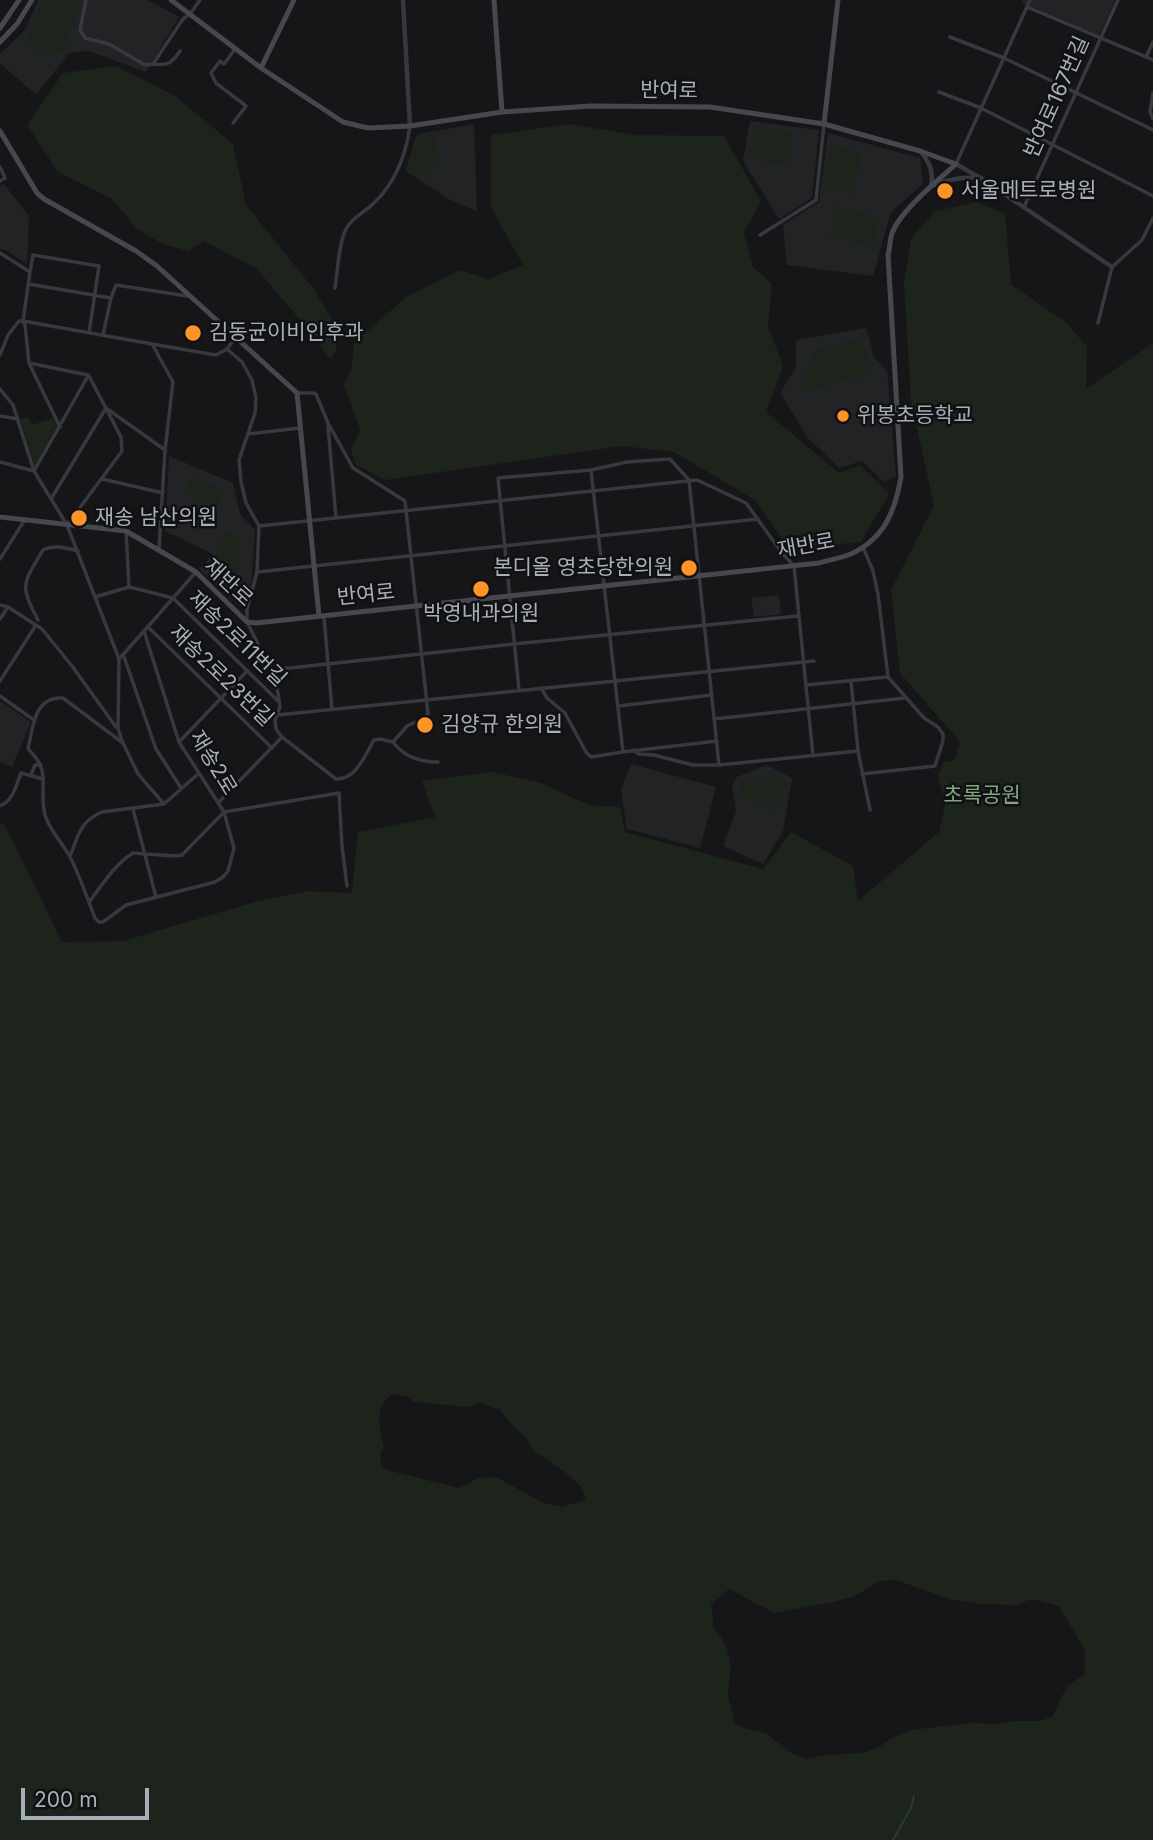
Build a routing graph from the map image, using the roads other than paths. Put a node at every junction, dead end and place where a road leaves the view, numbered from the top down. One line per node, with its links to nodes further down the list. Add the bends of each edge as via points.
1 (19, 0): 14 (main road)
2 (32, 0): 17 (main road)
3 (86, 0): 24 (street, via 80,30 86,38 109,44 145,65)
4 (171, 0): 13 (main road, 반여로)
5 (200, 0): 13 (street)
6 (294, 0): 25 (main road)
7 (403, 0): 34 (street)
8 (494, 0): 30 (main road)
9 (838, 0): 33 (main road)
10 (1030, 0): 12 (street)
11 (1118, 0): 16 (street, 반여로167번길)
12 (1027, 7): 16 (street); 22 (street)
13 (190, 14): 19 (main road, 반여로); 24 (street)
14 (0, 28)
15 (950, 37): 22 (street)
16 (1101, 38): 21 (street); 28 (street, 반여로167번길)
17 (0, 41)
18 (1153, 42): 21 (street)
19 (235, 48): 25 (main road, 반여로); 32 (street, via 211,73 216,83 246,106)
20 (180, 51): 24 (street, via 169,63)
21 (1146, 57): 23 (street)
22 (1004, 58): 28 (street); 29 (street)
23 (1153, 60)
24 (153, 64)
25 (261, 68): 34 (main road, 반여로, via 343,122 368,128)
26 (939, 92): 29 (street)
27 (1153, 93): 31 (street)
28 (1077, 94): 35 (street); 37 (street, 반여로167번길)
29 (981, 108): 37 (street); 39 (street)
30 (502, 112): 33 (main road, 반여로, via 591,106 710,107); 34 (main road, 반여로)
31 (1153, 119)
32 (233, 123)
33 (824, 124): 38 (main road, 반여로); 47 (street, via 816,200)
34 (410, 126): 52 (street, via 405,153 392,181 346,228)
35 (1153, 130)
36 (0, 131): 54 (main road, via 37,193 136,251)
37 (1052, 145): 44 (street); 45 (street, 반여로167번길)
38 (920, 151): 39 (main road, 반여로); 43 (street, via 928,160)
39 (956, 164): 41 (street, 반여로); 43 (main road, 재반로)
40 (0, 167): 42 (street, via 5,178)
41 (982, 179): 43 (street, via 951,178); 45 (street, 반여로)
42 (0, 181)
43 (931, 186): 97 (main road, 재반로, via 901,217 888,254 901,477 888,520 878,536)
44 (1153, 196)
45 (1024, 207): 49 (street, 반여로)
46 (1153, 218): 49 (street, via 1142,240)
47 (760, 235)
48 (0, 253): 50 (street)
49 (1112, 267): 57 (street)
50 (30, 272): 51 (street); 53 (street, via 33,255 99,266)
51 (28, 284): 53 (street); 56 (street)
52 (335, 289)
53 (95, 295): 55 (street); 58 (street)
54 (192, 296): 55 (street, via 116,285); 60 (main road)
55 (111, 298): 59 (street)
56 (23, 321): 58 (street); 63 (street, via 12,329); 64 (street)
57 (1098, 323)
58 (89, 333): 59 (street)
59 (103, 335): 61 (street)
60 (236, 337): 62 (street); 67 (main road)
61 (152, 344): 62 (street, via 216,355); 75 (street, via 173,382)
62 (227, 349): 74 (street, via 242,362 254,387 256,408)
63 (0, 355)
64 (29, 363): 65 (street); 72 (street)
65 (89, 376): 68 (street); 72 (street)
66 (0, 389): 70 (street)
67 (297, 393): 71 (street, via 316,394); 73 (main road)
68 (106, 408): 75 (street); 79 (street, via 121,437 122,451); 83 (street)
69 (0, 416): 70 (street)
70 (18, 419): 78 (street)
71 (328, 423): 85 (street, via 353,468 405,501); 87 (street)
72 (60, 427): 78 (street)
73 (300, 428): 74 (street); 90 (main road)
74 (248, 434): 92 (street, via 239,460 241,482)
75 (165, 450): 82 (street)
76 (0, 462): 78 (street)
77 (591, 470): 80 (street, via 670,459); 81 (street); 84 (street, via 498,478)
78 (34, 471): 83 (street)
79 (102, 479): 82 (street); 91 (street)
80 (689, 480): 81 (street); 88 (street, via 746,503); 93 (street)
81 (593, 491): 84 (street); 95 (street)
82 (163, 493): 99 (street)
83 (51, 499): 91 (street)
84 (500, 501): 85 (street); 96 (street)
85 (407, 511): 87 (street); 100 (street)
86 (0, 517): 89 (main road, 재반로)
87 (336, 518): 90 (street)
88 (758, 519): 93 (street); 103 (street)
89 (24, 521): 91 (main road, 재반로); 101 (street)
90 (309, 521): 92 (street); 102 (main road)
91 (67, 525): 94 (main road, 재반로); 98 (street)
92 (259, 526): 105 (street)
93 (694, 527): 95 (street); 106 (street)
94 (126, 531): 99 (main road, 재반로); 108 (street)
95 (598, 536): 96 (street); 107 (street)
96 (504, 546): 100 (street); 109 (street)
97 (863, 547): 103 (main road, 재반로, via 819,563); 135 (street, via 878,594)
98 (78, 551): 110 (street); 118 (street, via 62,547 43,550 26,579 26,596)
99 (159, 551): 104 (main road, 재반로)
100 (411, 556): 102 (street); 113 (street)
101 (0, 559)
102 (314, 566): 105 (street); 115 (main road)
103 (794, 566): 106 (main road, 재반로); 116 (street)
104 (196, 572): 111 (street); 119 (main road, 재반로)
105 (257, 572): 119 (street)
106 (700, 576): 107 (main road, 재반로); 122 (street)
107 (604, 586): 109 (main road, 재반로); 124 (street)
108 (129, 587): 110 (street); 111 (street)
109 (509, 595): 113 (main road, 재반로); 125 (street)
110 (95, 597): 128 (street)
111 (173, 598): 121 (street); 133 (street, 재송2로11번길)
112 (0, 605): 114 (street)
113 (417, 605): 115 (main road, 반여로); 127 (street)
114 (8, 607): 117 (street); 120 (street)
115 (321, 615): 119 (main road, 재반로); 131 (street)
116 (799, 616): 122 (street); 130 (street)
117 (0, 619)
118 (38, 620)
119 (247, 622): 132 (street)
120 (36, 625): 136 (street); 155 (street)
121 (148, 626): 123 (street); 144 (street, 재송2로23번길)
122 (705, 626): 124 (street); 134 (street)
123 (144, 631): 126 (street); 158 (street, 재송2로)
124 (610, 635): 125 (street); 138 (street)
125 (514, 644): 127 (street); 141 (street)
126 (123, 654): 128 (street); 173 (street, via 156,749)
127 (422, 654): 131 (street); 146 (street)
128 (119, 659): 155 (street)
129 (814, 661): 130 (street)
130 (803, 662): 134 (street); 139 (street)
131 (328, 664): 132 (street); 150 (street)
132 (271, 670): 147 (street)
133 (247, 671): 144 (street); 147 (street, 재송2로11번길)
134 (710, 672): 138 (street); 142 (street)
135 (888, 677): 137 (street); 145 (street)
136 (0, 681)
137 (851, 681): 139 (street); 148 (street)
138 (615, 682): 140 (street); 149 (street)
139 (806, 685): 151 (street)
140 (541, 688): 141 (street); 164 (street, via 565,712 591,757)
141 (519, 690): 146 (street)
142 (712, 695): 149 (street); 153 (street)
143 (0, 696): 154 (street)
144 (221, 698): 158 (street); 161 (street, 재송2로23번길)
145 (905, 698): 148 (street); 170 (street, via 943,734 935,766)
146 (426, 699): 150 (street); 159 (street, via 428,714 407,726)
147 (279, 702): 152 (street)
148 (853, 705): 151 (street); 163 (street)
149 (618, 706): 164 (street)
150 (332, 709): 152 (street)
151 (808, 709): 153 (street); 165 (street)
152 (277, 715): 156 (street, via 276,729)
153 (714, 719): 157 (street)
154 (34, 720): 160 (street, via 43,704 64,698); 167 (street, via 28,749)
155 (118, 729): 160 (street)
156 (282, 737): 159 (street, via 336,779 352,775 374,740); 161 (street)
157 (717, 741): 162 (street); 168 (street)
158 (179, 742): 169 (street, 재송2로)
159 (393, 742): 166 (street, via 411,758)
160 (122, 743): 175 (street, via 138,774)
161 (272, 748): 174 (street)
162 (633, 750): 164 (street); 168 (street, via 693,765)
163 (858, 751): 165 (street); 170 (street)
164 (623, 752)
165 (813, 756): 168 (street)
166 (438, 762)
167 (41, 765): 171 (street, via 35,765); 172 (street)
168 (719, 765)
169 (198, 774): 173 (street); 174 (street, 재송2로)
170 (862, 774): 178 (street)
171 (31, 775): 172 (street); 176 (street, via 21,773 11,798)
172 (43, 779): 181 (street, via 47,821)
173 (181, 788): 175 (street)
174 (218, 803): 179 (street, 재송2로)
175 (164, 804): 177 (street)
176 (0, 806)
177 (133, 808): 180 (street); 181 (street, via 102,812 84,823)
178 (870, 810)
179 (224, 812): 180 (street, via 182,855); 182 (street, via 340,793); 183 (street, 재송2로, via 234,848 228,871 215,882)
180 (143, 854): 183 (street); 184 (street, via 133,853 119,863)
181 (70, 856): 184 (street)
182 (347, 886)
183 (156, 897): 184 (street, 재송2로, via 126,905 103,922 95,918)
184 (89, 902)

